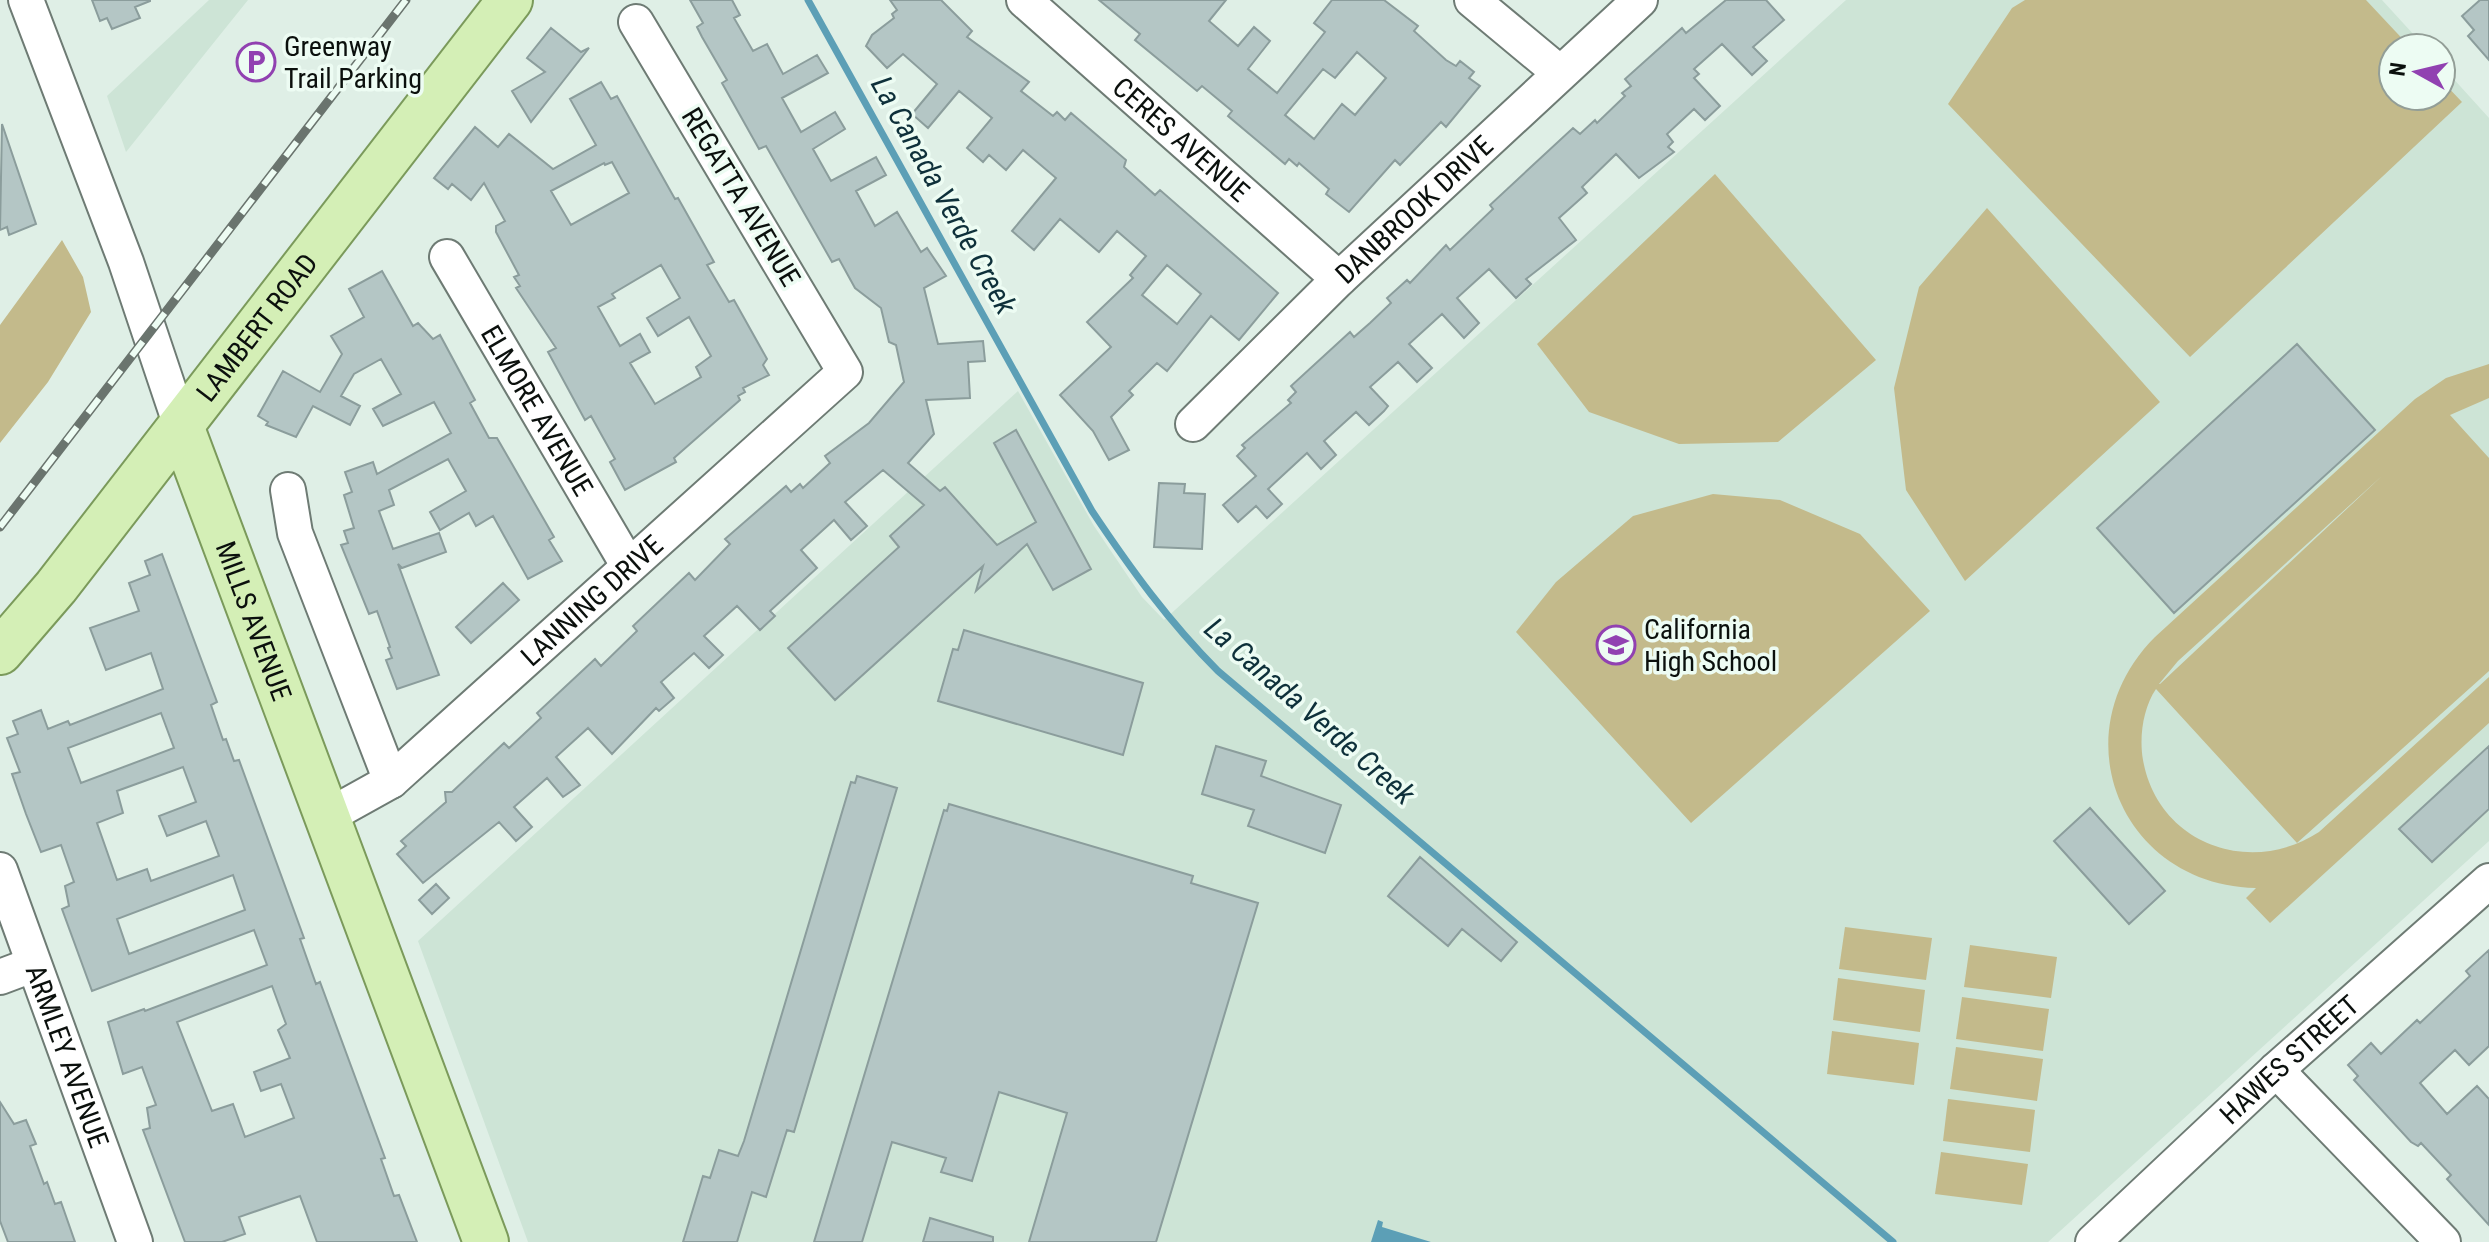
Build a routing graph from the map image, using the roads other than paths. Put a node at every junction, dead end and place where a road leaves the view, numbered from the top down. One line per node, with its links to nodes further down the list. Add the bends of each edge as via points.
1 (26, 0): 12 (street, MILLS AVENUE, via 132,276)
2 (510, 0): 12 (main road, LAMBERT ROAD)
3 (1024, 0): 9 (street, CERES AVENUE)
4 (1472, 0): 7 (street)
5 (1640, 0): 7 (street, DANBROOK DRIVE)
6 (636, 22): 10 (street, REGATTA AVENUE)
7 (1560, 73): 9 (street, DANBROOK DRIVE)
8 (447, 257): 14 (street, ELMORE AVENUE)
9 (1339, 279): 11 (street, DANBROOK DRIVE)
10 (845, 372): 14 (street, LANNING DRIVE)
11 (1193, 424)
12 (181, 426): 15 (main road, LAMBERT ROAD); 17 (main road, MILLS AVENUE)
13 (288, 490): 16 (street, via 295,533)
14 (628, 565): 16 (street, LANNING DRIVE)
15 (0, 652)
16 (391, 781): 17 (street, LANNING DRIVE)
17 (328, 816): 24 (main road, MILLS AVENUE)
18 (0, 870): 20 (street, ARMLEY AVENUE)
19 (2489, 881): 22 (street, HAWES STREET)
20 (32, 965): 21 (street); 23 (street, ARMLEY AVENUE)
21 (0, 977)
22 (2276, 1070): 25 (street, HAWES STREET); 26 (street)
23 (135, 1242)
24 (486, 1242)
25 (2093, 1242)
26 (2443, 1242)

